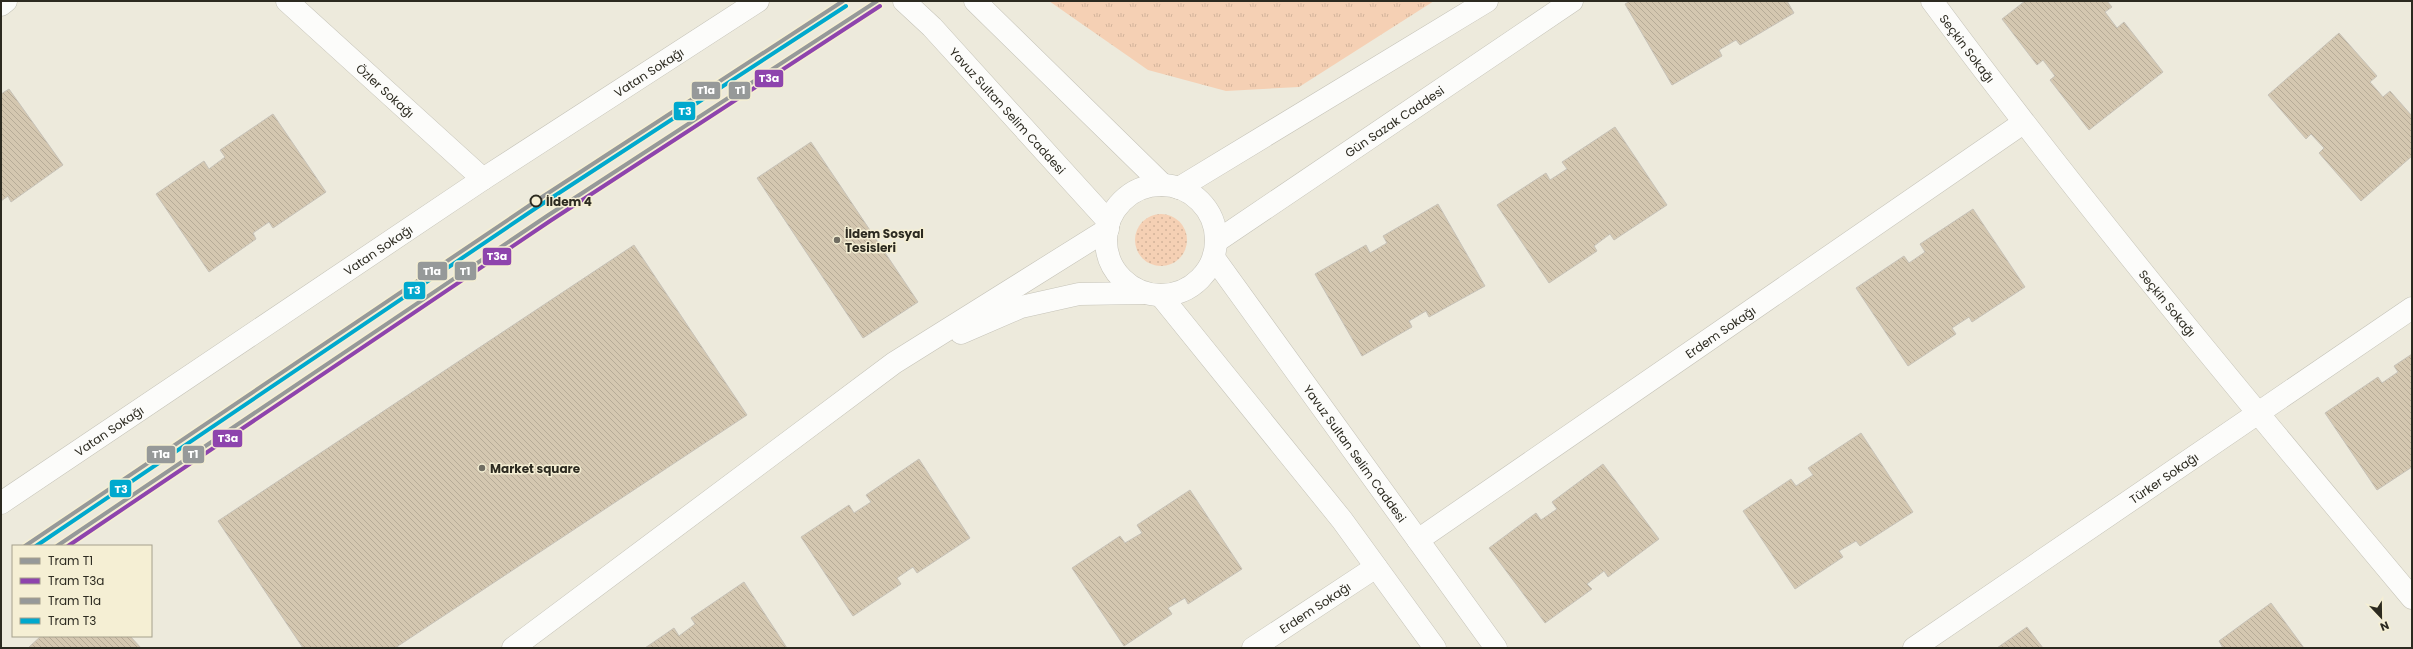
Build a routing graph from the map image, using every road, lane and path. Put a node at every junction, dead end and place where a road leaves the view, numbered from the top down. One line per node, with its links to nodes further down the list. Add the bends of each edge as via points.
1 (6, 1): 9 (street)
2 (287, 1): 11 (street, Özler Sokağı)
3 (758, 1): 11 (street, Vatan Sokağı)
4 (904, 1): 13 (street, Yavuz Sultan Selim Caddesi, via 932,27)
5 (976, 1): 12 (street)
6 (1487, 1): 12 (street)
7 (1572, 1): 14 (street, Gün Sazak Caddesi)
8 (1932, 1): 10 (street, Seçkin Sokağı)
9 (1, 5)
10 (2023, 123): 18 (street, Seçkin Sokağı); 20 (street, Erdem Sokağı)
11 (483, 179): 19 (street, Vatan Sokağı)
12 (1171, 186): 13 (street, via 1145,187 1130,195 1117,206); 14 (street, via 1195,195 1207,208 1215,224)
13 (1108, 226): 15 (street, via 1108,256 1116,272 1128,285); 17 (street)
14 (1216, 250): 15 (street, via 1206,274 1193,286 1178,294); 20 (street, Yavuz Sultan Selim Caddesi)
15 (1152, 294): 17 (street, via 1079,294 1021,307); 21 (street, via 1342,520)
16 (2412, 308): 18 (street, Türker Sokağı)
17 (894, 363): 23 (street)
18 (2258, 414): 22 (street, Seçkin Sokağı); 27 (street, Türker Sokağı)
19 (1, 503)
20 (1418, 540): 26 (street, Yavuz Sultan Selim Caddesi)
21 (1376, 567): 24 (street, Erdem Sokağı); 25 (street)
22 (2412, 598)
23 (513, 648)
24 (1253, 648)
25 (1435, 648)
26 (1496, 648)
27 (1914, 648)

